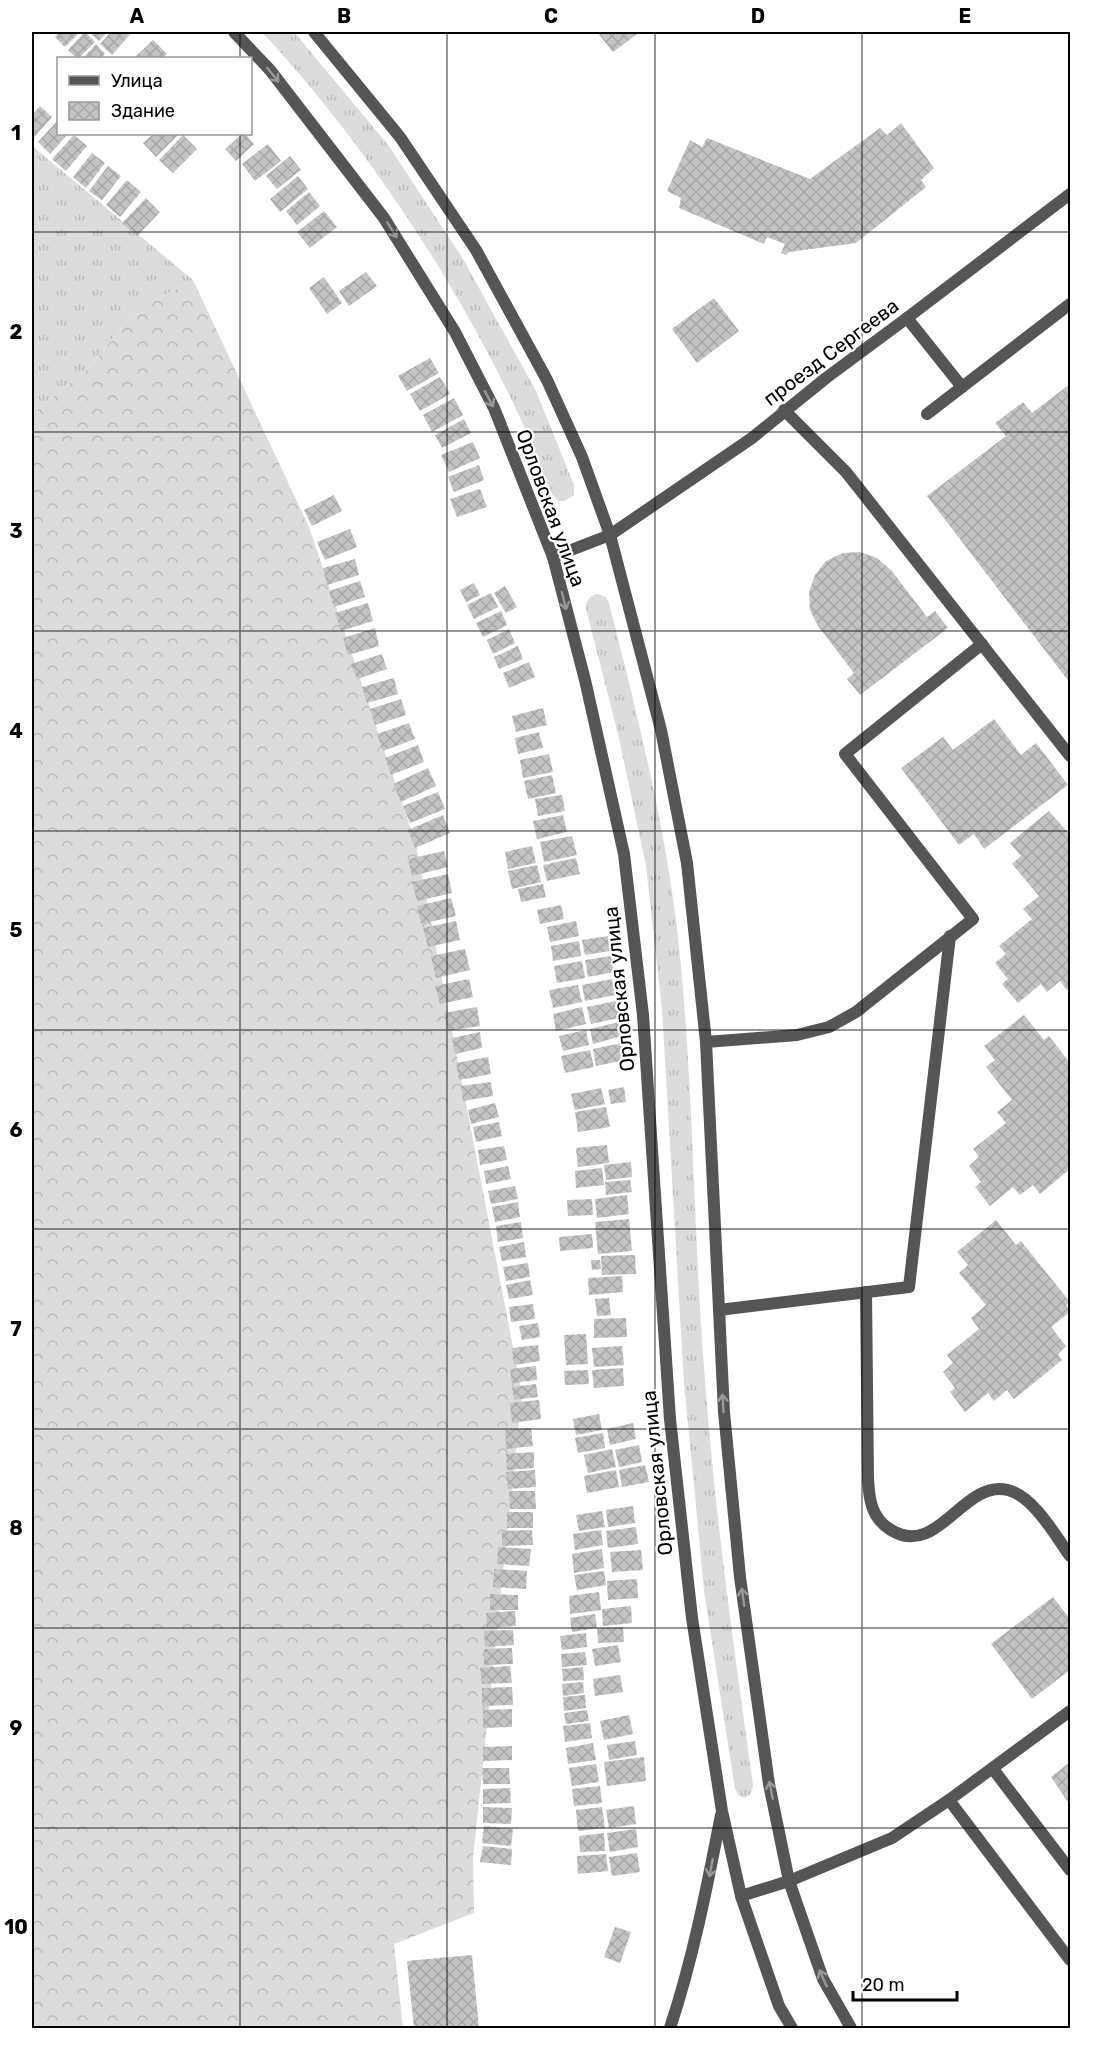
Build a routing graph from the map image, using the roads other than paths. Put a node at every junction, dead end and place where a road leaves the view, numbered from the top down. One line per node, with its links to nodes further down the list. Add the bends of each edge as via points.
1 (234, 32): 10 (street, Орловская улица, one-way to 10, via 270,70 384,218 455,332 494,408)
2 (314, 32): 9 (street, via 400,137 476,250 548,380)
3 (1071, 194): 5 (street, проезд Сергеева)
4 (1071, 304): 6 (street)
5 (907, 318): 6 (street); 7 (street, проезд Сергеева)
6 (962, 387): 8 (street)
7 (783, 410): 9 (street, проезд Сергеева, via 752,438); 11 (street, via 846,472)
8 (927, 414)
9 (610, 535): 10 (street, проезд Сергеева); 14 (street, via 661,730 687,863)
10 (553, 557): 21 (street, Орловская улица, one-way to 21, via 624,854 643,1015 670,1419 692,1618)
11 (982, 644): 12 (street); 13 (street, via 845,754 973,919)
12 (1071, 756)
13 (950, 936): 14 (street, via 856,1012 830,1027 797,1035); 15 (street, via 909,1287)
14 (706, 1042): 16 (street)
15 (866, 1292): 16 (street); 17 (street, via 868,1478 874,1514 896,1533 925,1534 975,1497 991,1490 1006,1490 1031,1504)
16 (718, 1310): 23 (street, one-way to 16, via 770,1784 740,1577)
17 (1070, 1550)
18 (1071, 1711): 19 (street)
19 (993, 1769): 20 (street); 22 (street)
20 (949, 1800): 23 (street, via 892,1838); 25 (street)
21 (722, 1811): 24 (street, Орловская улица); 26 (street, one-way to 26, via 690,1962)
22 (1071, 1870)
23 (789, 1881): 24 (street); 28 (street, one-way to 23, via 822,1979)
24 (741, 1896): 27 (street, Орловская улица, via 779,2006)
25 (1071, 1960)
26 (670, 2028)
27 (792, 2028)
28 (851, 2028)

